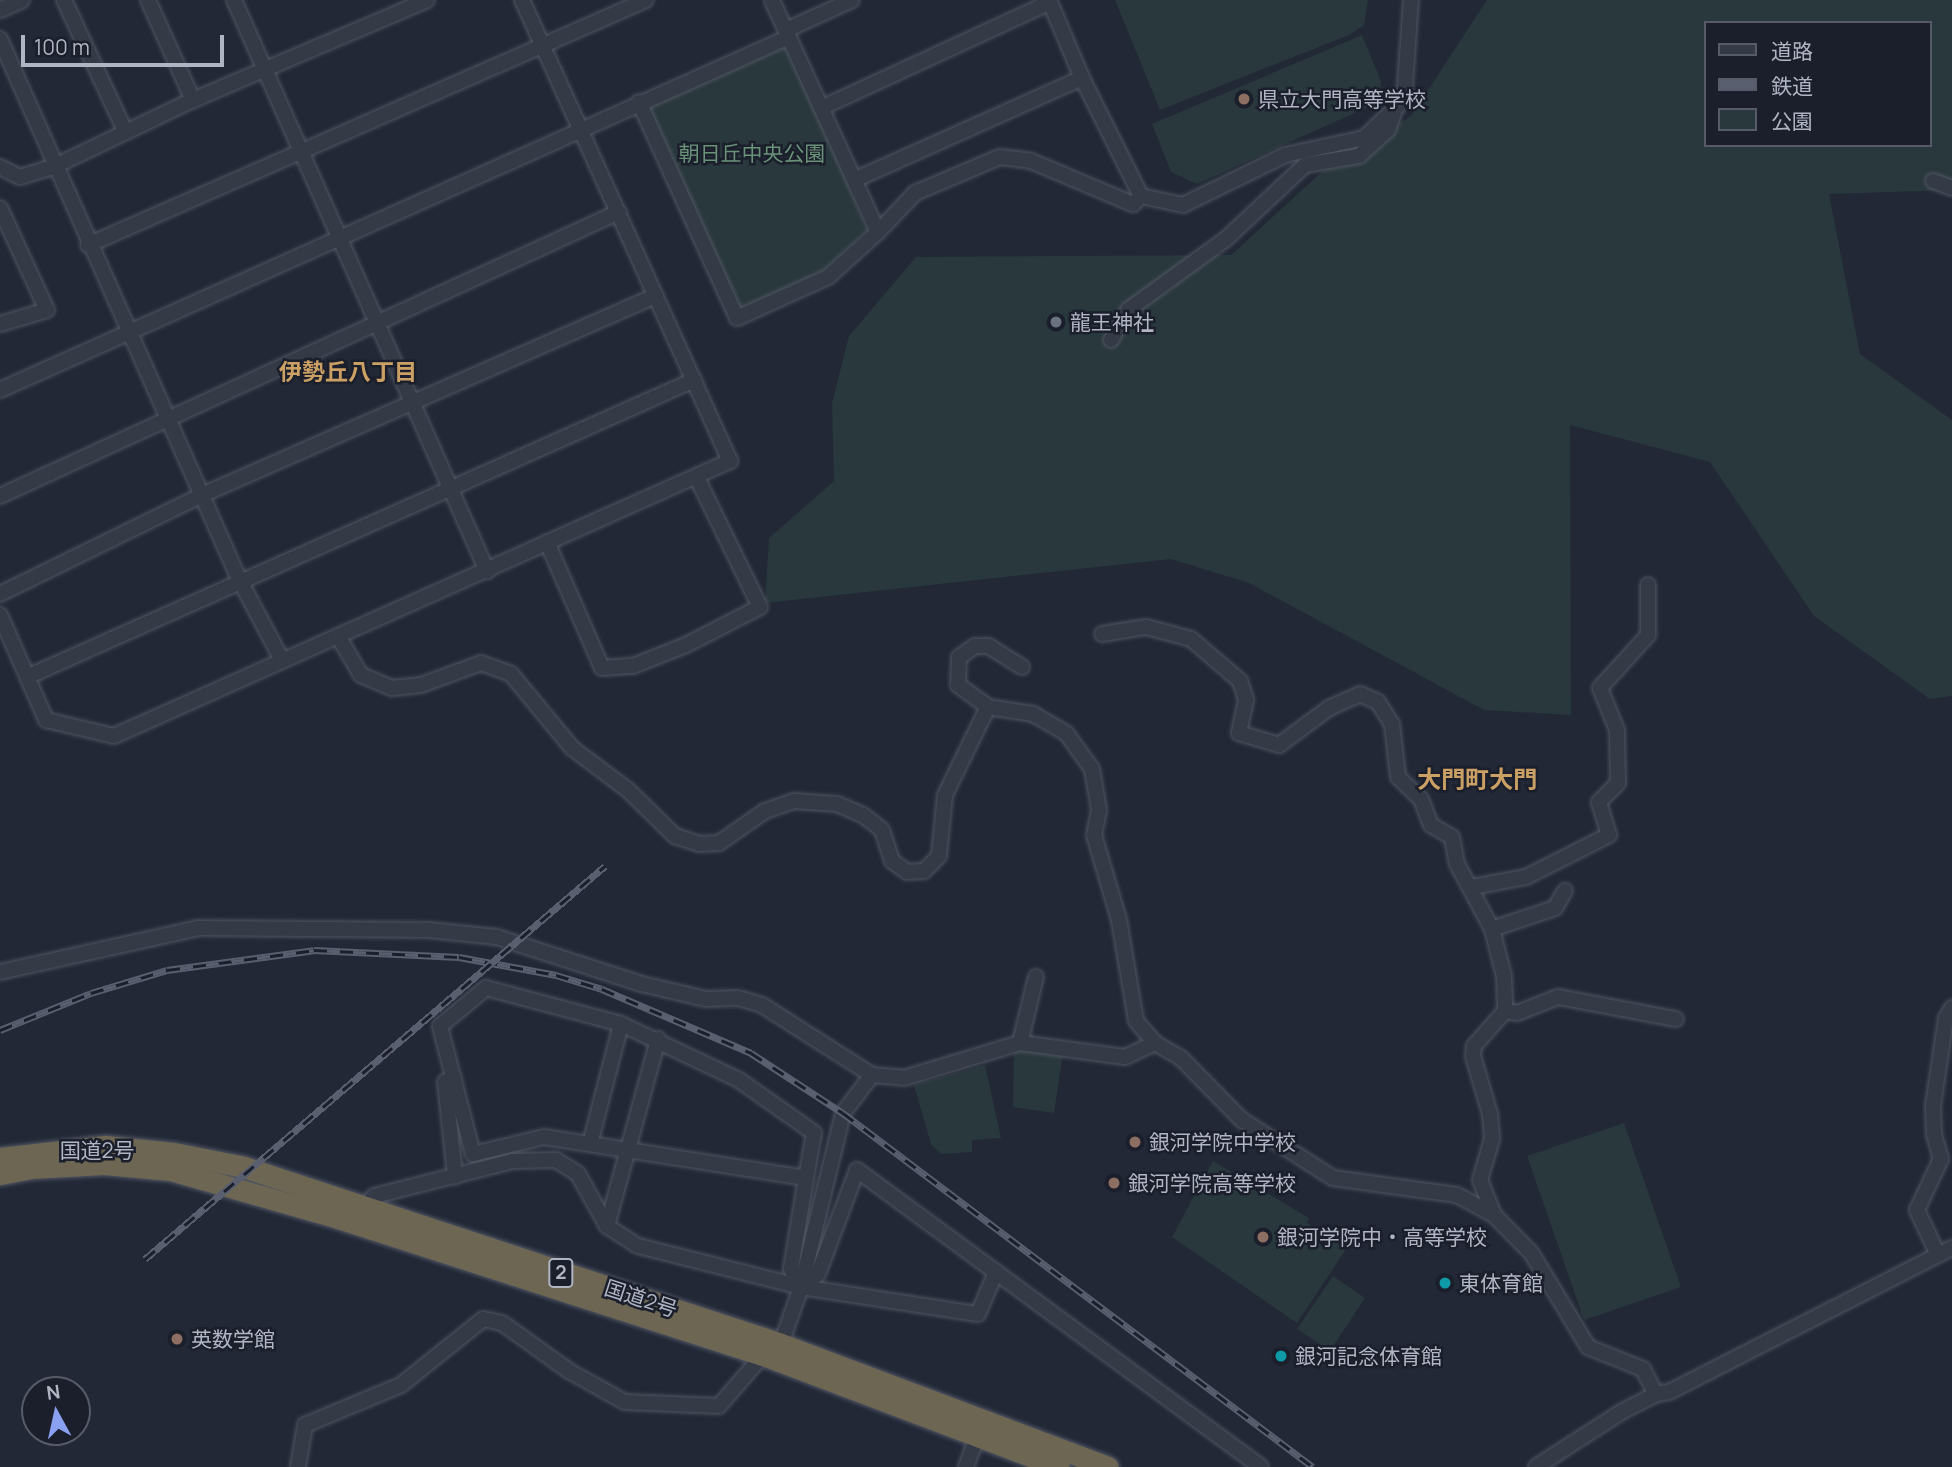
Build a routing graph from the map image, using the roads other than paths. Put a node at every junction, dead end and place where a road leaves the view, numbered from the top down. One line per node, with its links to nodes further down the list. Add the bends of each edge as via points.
1 (22, 0): 12 (street)
2 (64, 0): 23 (street)
3 (148, 0): 18 (street)
4 (428, 0): 16 (street)
5 (522, 0): 15 (street)
6 (646, 0): 15 (street)
7 (772, 0): 13 (street)
8 (852, 0): 13 (street)
9 (1411, 0): 20 (street, via 1407,9 1407,80 1404,100)
10 (237, 1): 16 (street)
11 (1050, 1): 17 (street); 21 (street)
12 (0, 10)
13 (787, 34): 19 (street); 21 (street)
14 (0, 39): 25 (street)
15 (544, 45): 22 (street); 24 (street)
16 (266, 69): 18 (street); 24 (street)
17 (1082, 78): 27 (street); 30 (street)
18 (193, 100): 23 (street)
19 (639, 102): 22 (street); 33 (street, via 737,318 828,277)
20 (1396, 107): 30 (street, via 1364,138 1284,155 1183,205); 42 (street, via 1388,130 1359,156 1305,165 1227,238 1128,310)
21 (821, 108): 27 (street)
22 (581, 127): 32 (street); 34 (street)
23 (125, 131): 25 (street)
24 (300, 151): 34 (street); 35 (street)
25 (55, 166): 26 (street, via 20,177); 35 (street)
26 (0, 167)
27 (854, 180): 33 (street)
28 (1933, 181): 29 (street)
29 (1952, 188)
30 (1141, 196): 33 (street, via 1133,204 1031,161 1000,157 915,193)
31 (0, 208): 36 (street)
32 (619, 212): 38 (street); 39 (street)
33 (878, 232)
34 (340, 237): 39 (street); 41 (street)
35 (88, 245): 41 (street)
36 (16, 247): 37 (street); 40 (street, via 47,310)
37 (0, 252)
38 (656, 296): 43 (street); 45 (street)
39 (376, 321): 45 (street); 46 (street)
40 (0, 324)
41 (127, 331): 44 (street); 46 (street)
42 (1111, 340)
43 (694, 380): 47 (street, via 730,461); 48 (street)
44 (0, 390)
45 (415, 403): 48 (street); 49 (street)
46 (169, 418): 49 (street); 50 (street)
47 (697, 478): 51 (street); 51 (street, via 760,607 686,645 633,666 601,667)
48 (452, 490): 52 (street); 53 (street)
49 (204, 494): 53 (street); 55 (street)
50 (0, 496)
51 (547, 542): 52 (street)
52 (487, 571): 58 (street)
53 (239, 579): 59 (street); 61 (street)
54 (1648, 585): 63 (street, via 1648,635 1601,688 1617,730 1618,783 1599,802 1609,835 1526,877)
55 (0, 593)
56 (0, 615): 61 (street)
57 (1102, 634): 63 (street, via 1146,626 1191,639 1240,681 1247,700 1239,733 1279,745 1329,708 1360,694 1378,702 1392,724 1398,778 1421,799 1431,825 1452,837 1457,864)
58 (338, 636): 59 (street); 62 (street, via 361,674 391,688 421,685 481,663 511,674 572,748 628,790 676,836 699,844 719,843 794,801 837,804 882,830 892,861 907,872 923,870 939,856 945,795)
59 (282, 660): 61 (street, via 114,736 46,720)
60 (1022, 667): 62 (street, via 989,646 975,646 959,657 958,685)
61 (29, 676)
62 (988, 707): 74 (street, via 1033,714 1066,733 1092,769 1099,810 1094,835 1119,920 1136,1021)
63 (1472, 887): 65 (street)
64 (1565, 891): 65 (street, via 1555,908)
65 (1492, 929): 69 (street, via 1504,976)
66 (0, 972): 75 (street, via 198,928 429,930 497,937 642,984 706,999 738,998 762,1005)
67 (1036, 977): 73 (street)
68 (1952, 1007): 87 (street, via 1946,1018 1933,1107 1941,1159 1917,1210)
69 (1505, 1012): 70 (street, via 1517,1013 1558,997); 84 (street, via 1474,1046 1473,1056 1490,1114 1492,1139 1480,1180)
70 (1676, 1019)
71 (621, 1024): 72 (street); 76 (street, via 486,988 440,1026); 77 (street)
72 (658, 1039): 78 (street); 82 (street, via 739,1080 814,1133)
73 (1020, 1043): 74 (street, via 1125,1057); 75 (street, via 904,1077)
74 (1155, 1043): 84 (street, via 1181,1058 1242,1120 1333,1178 1457,1195)
75 (872, 1076): 89 (street, via 844,1114)
76 (454, 1078): 77 (street, via 473,1154 544,1137); 81 (street, via 445,1082)
77 (590, 1144): 78 (street)
78 (629, 1150): 82 (street); 85 (street)
79 (0, 1158): 83 (highway, 国道2号 / 2, via 105,1146 174,1153 244,1167)
80 (0, 1174): 90 (highway, 国道2号 / 2, via 104,1164 170,1170)
81 (455, 1176): 83 (street, via 374,1196); 85 (street, via 512,1161 556,1160 578,1174)
82 (806, 1178): 89 (street, via 791,1269)
83 (365, 1209): 90 (highway, 国道2号 / 2)
84 (1494, 1215): 91 (street, via 1532,1254 1588,1347 1643,1369)
85 (607, 1226): 89 (street, via 638,1246)
86 (1952, 1248): 87 (street)
87 (1938, 1255): 91 (street, via 1669,1392)
88 (996, 1272): 89 (street, via 978,1314); 89 (street, via 857,1170 818,1274); 97 (street)
89 (801, 1287): 90 (street)
90 (772, 1349): 92 (highway, 国道2号 / 2); 93 (street, via 719,1406 625,1402 569,1371 502,1323 483,1319 401,1385 305,1425); 96 (highway, 国道2号 / 2)
91 (1656, 1394): 98 (street)
92 (978, 1434): 94 (street); 95 (highway, 国道2号 / 2)
93 (298, 1467)
94 (966, 1467)
95 (1059, 1467)
96 (1108, 1467)
97 (1261, 1467)
98 (1536, 1467)

